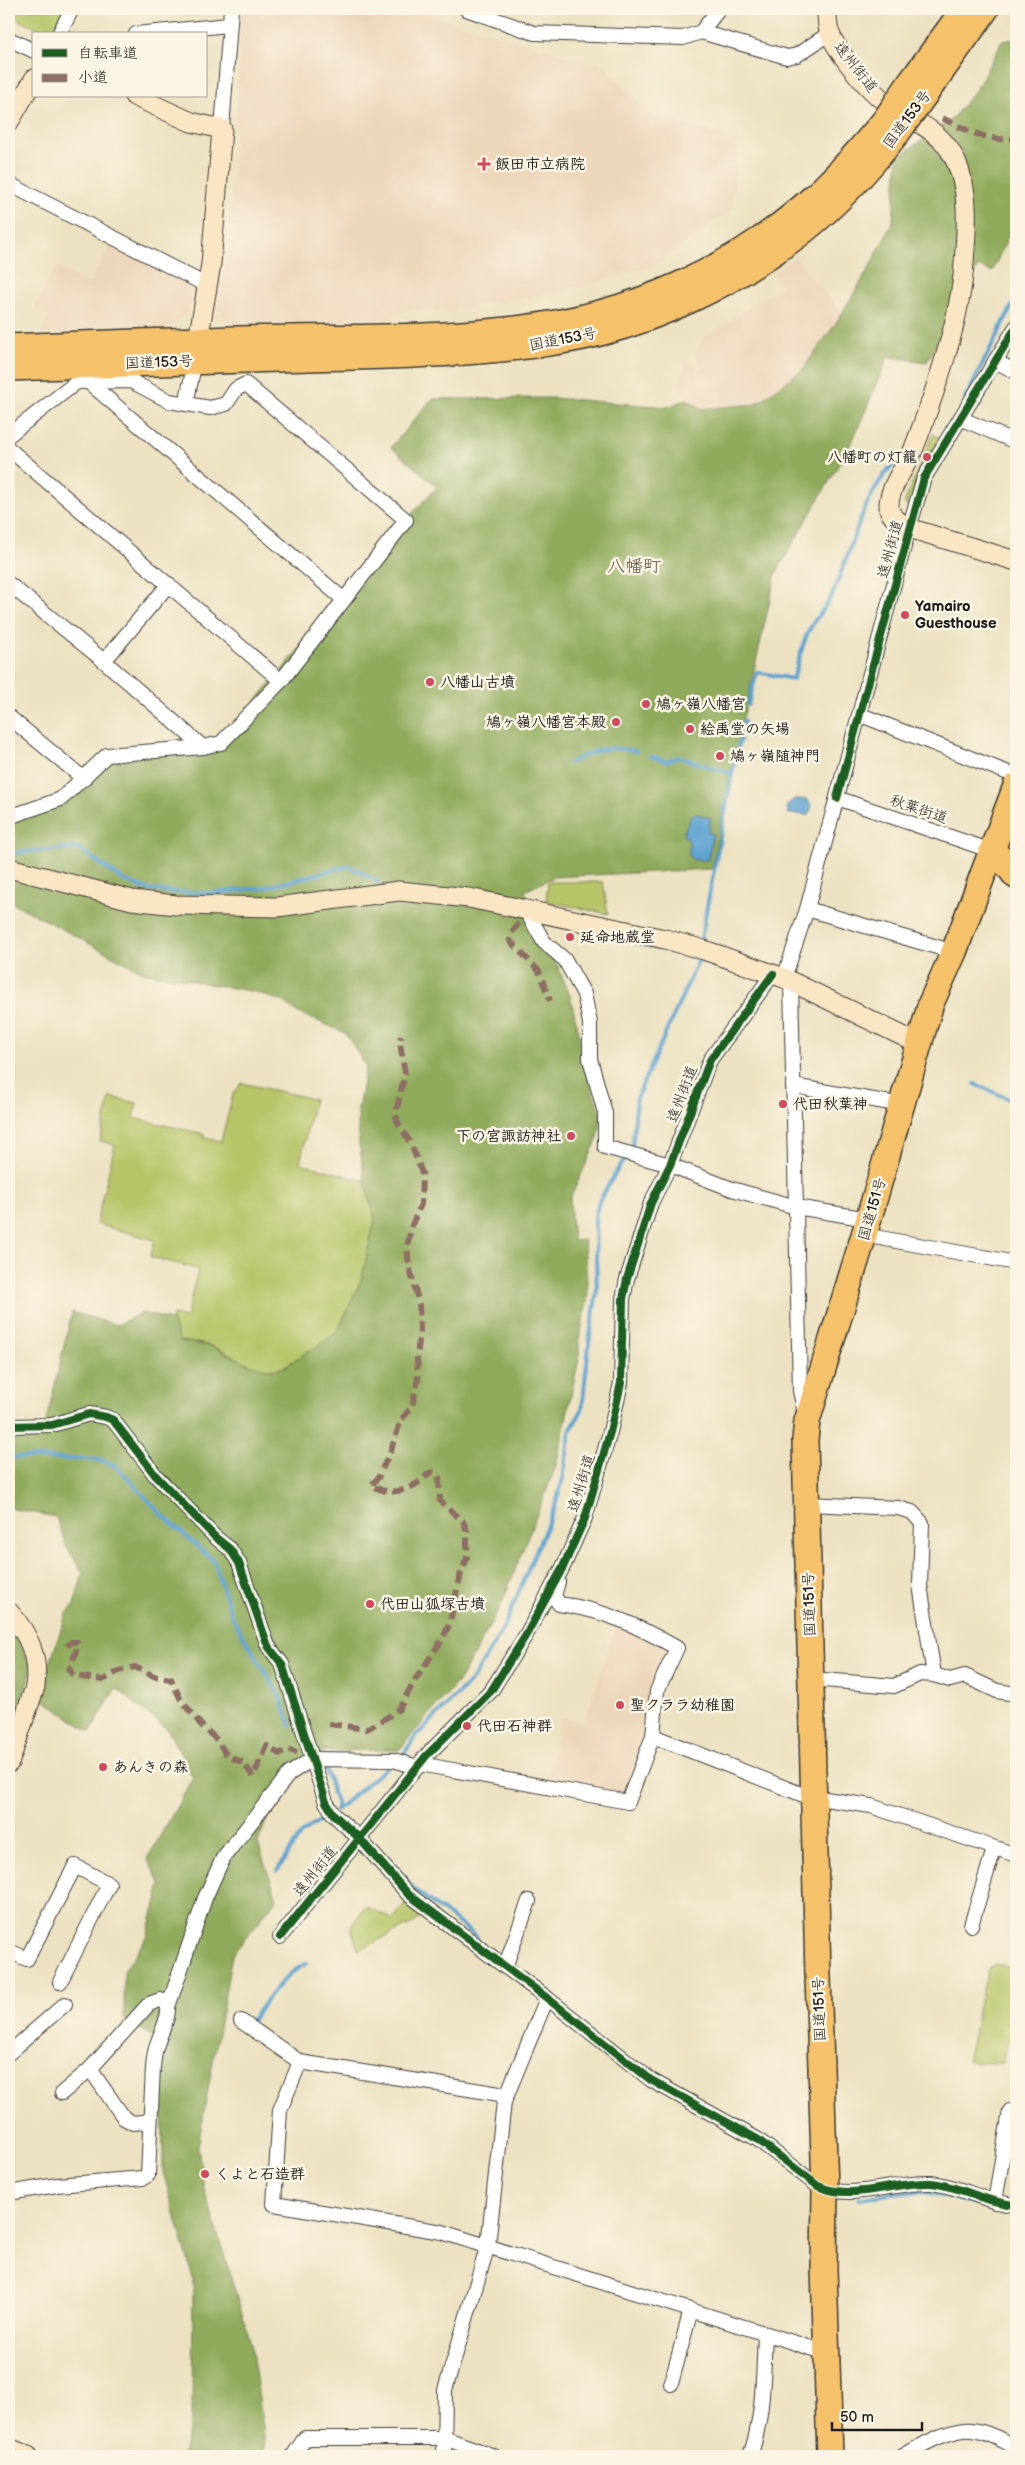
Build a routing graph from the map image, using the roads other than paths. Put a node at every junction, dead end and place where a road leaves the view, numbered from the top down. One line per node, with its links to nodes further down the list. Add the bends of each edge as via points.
1 (72, 9): 9 (street)
2 (231, 9): 8 (street)
3 (466, 9): 11 (street, via 534,33 683,38)
4 (719, 9): 11 (street)
5 (827, 9): 12 (street, 遠州街道)
6 (964, 9): 16 (highway, 国道153号)
7 (986, 9): 16 (highway, 国道153号)
8 (230, 26): 10 (street); 19 (street)
9 (60, 32)
10 (160, 32)
11 (701, 32): 12 (street, via 787,56 797,55)
12 (830, 33): 34 (street, 遠州街道, via 870,89 929,130 948,148 963,183 966,201 959,303 913,450 890,500 889,509 894,518)
13 (9, 39): 14 (street)
14 (32, 50)
15 (32, 83): 18 (street)
16 (918, 88): 24 (highway, 国道153号, bridge, via 851,187 803,231 770,255 660,312 565,341 474,351 406,356)
17 (138, 98): 19 (street, via 191,122)
18 (9, 122)
19 (222, 129): 21 (street)
20 (9, 184): 21 (street)
21 (208, 286): 24 (street)
22 (1016, 327): 25 (street, 遠州街道)
23 (9, 347): 24 (highway, 国道153号)
24 (196, 350): 26 (highway, 国道153号); 29 (street)
25 (995, 361): 27 (street); 30 (street, 遠州街道)
26 (9, 368)
27 (1016, 372)
28 (87, 382): 29 (street, via 131,381 169,401); 31 (street, via 77,382); 38 (street)
29 (186, 404): 38 (street, via 210,408 226,404 236,389 246,384 406,520)
30 (962, 419): 32 (street); 34 (street, 遠州街道, via 924,478)
31 (9, 435)
32 (1016, 442)
33 (9, 449): 37 (street)
34 (909, 528): 35 (street); 41 (street, 遠州街道)
35 (1016, 561)
36 (9, 584): 39 (street)
37 (169, 584): 39 (street); 40 (street)
38 (343, 599): 40 (street)
39 (104, 661): 43 (street)
40 (281, 681): 43 (street, via 221,743)
41 (860, 715): 44 (street); 47 (street, 遠州街道)
42 (9, 717): 45 (street)
43 (203, 747): 45 (street, via 107,755)
44 (1016, 776)
45 (84, 779): 48 (street, via 61,798)
46 (1016, 786): 49 (highway, 国道151号)
47 (837, 798): 49 (street, 秋葉街道); 53 (street, 遠州街道)
48 (9, 817)
49 (992, 851): 51 (highway); 54 (highway, 国道151号)
50 (9, 868): 52 (street, via 132,900 176,905 277,907 399,891 469,898)
51 (1016, 876)
52 (525, 909): 55 (street, via 674,941); 59 (street, via 544,942 566,960 584,994 590,1023 590,1059 605,1113 605,1147)
53 (807, 909): 54 (street); 55 (street, 遠州街道)
54 (954, 952): 56 (highway, 国道151号, via 931,1003)
55 (783, 978): 56 (street); 57 (street, 遠州街道); 59 (street, 遠州街道, via 710,1060)
56 (919, 1044): 58 (highway, 国道151号)
57 (793, 1086): 58 (street); 60 (street, 遠州街道)
58 (902, 1105): 61 (highway, 国道151号)
59 (670, 1166): 60 (street, via 732,1189); 66 (street, 遠州街道, via 652,1203 627,1279 623,1299 621,1382 610,1432 585,1518)
60 (796, 1207): 61 (street); 63 (street, 遠州街道, via 800,1391)
61 (866, 1227): 62 (street); 63 (highway, 国道151号)
62 (1016, 1263)
63 (807, 1421): 65 (highway, 国道151号)
64 (9, 1426): 74 (street, via 52,1425 88,1414 106,1417 118,1425 156,1476 230,1549 239,1563 268,1646 282,1664)
65 (807, 1504): 70 (street, via 898,1508 912,1512 922,1523 920,1585); 71 (highway, 国道151号)
66 (563, 1567): 67 (street, via 554,1596); 69 (street, 遠州街道)
67 (559, 1604): 69 (street, via 544,1611 532,1634); 73 (street, via 583,1608 635,1625 677,1648 657,1691)
68 (9, 1612): 75 (street, via 29,1640 36,1674 35,1687)
69 (526, 1635): 76 (street, 遠州街道, via 491,1691)
70 (934, 1675): 71 (street, via 920,1674 894,1686); 72 (street, via 950,1680 965,1676 997,1691)
71 (812, 1680): 77 (highway, 国道151号)
72 (1016, 1694)
73 (653, 1736): 76 (street, via 628,1802); 77 (street)
74 (312, 1759): 76 (street, via 393,1760); 78 (street, via 326,1802 334,1815); 89 (street, via 289,1774 223,1858 205,1898)
75 (9, 1763)
76 (419, 1765): 78 (street, 遠州街道)
77 (814, 1798): 79 (street, via 871,1806); 98 (highway, 国道151号)
78 (359, 1838): 83 (street, 遠州街道); 85 (street, via 408,1894)
79 (994, 1849): 80 (street); 82 (street)
80 (1016, 1855)
81 (529, 1902): 85 (street)
82 (971, 1925)
83 (280, 1937)
84 (9, 1951): 86 (street, via 27,1959 75,1866 109,1884)
85 (505, 1967): 87 (street)
86 (60, 1982)
87 (547, 1998): 95 (street); 98 (street, via 651,2080 757,2139)
88 (65, 2004): 91 (street)
89 (168, 2007): 93 (street, via 160,2000 150,2004); 97 (street, via 155,2050)
90 (242, 2021): 92 (street)
91 (9, 2053)
92 (300, 2062): 95 (street); 102 (street, via 280,2110 274,2204 442,2232)
93 (90, 2069): 94 (street); 97 (street, via 124,2118 133,2122)
94 (62, 2093)
95 (506, 2095): 102 (street)
96 (1010, 2111): 100 (street)
97 (150, 2120): 99 (street, via 148,2175 143,2178 57,2185)
98 (825, 2189): 100 (street, via 881,2190 917,2183 933,2184); 105 (highway, 国道151号)
99 (9, 2193)
100 (995, 2202): 101 (street)
101 (1016, 2205)
102 (488, 2245): 103 (street); 107 (street, via 445,2390)
103 (691, 2310): 104 (street); 106 (street)
104 (765, 2334): 105 (street); 114 (street, via 760,2415)
105 (827, 2352): 115 (highway, 国道151号)
106 (671, 2384)
107 (444, 2438): 111 (street, via 305,2438); 112 (street); 113 (street)
108 (1016, 2447): 116 (street, via 984,2433 965,2430 942,2436)
109 (9, 2448): 110 (street)
110 (28, 2456)
111 (293, 2456)
112 (444, 2456)
113 (494, 2456)
114 (750, 2456)
115 (830, 2456)
116 (903, 2456)

